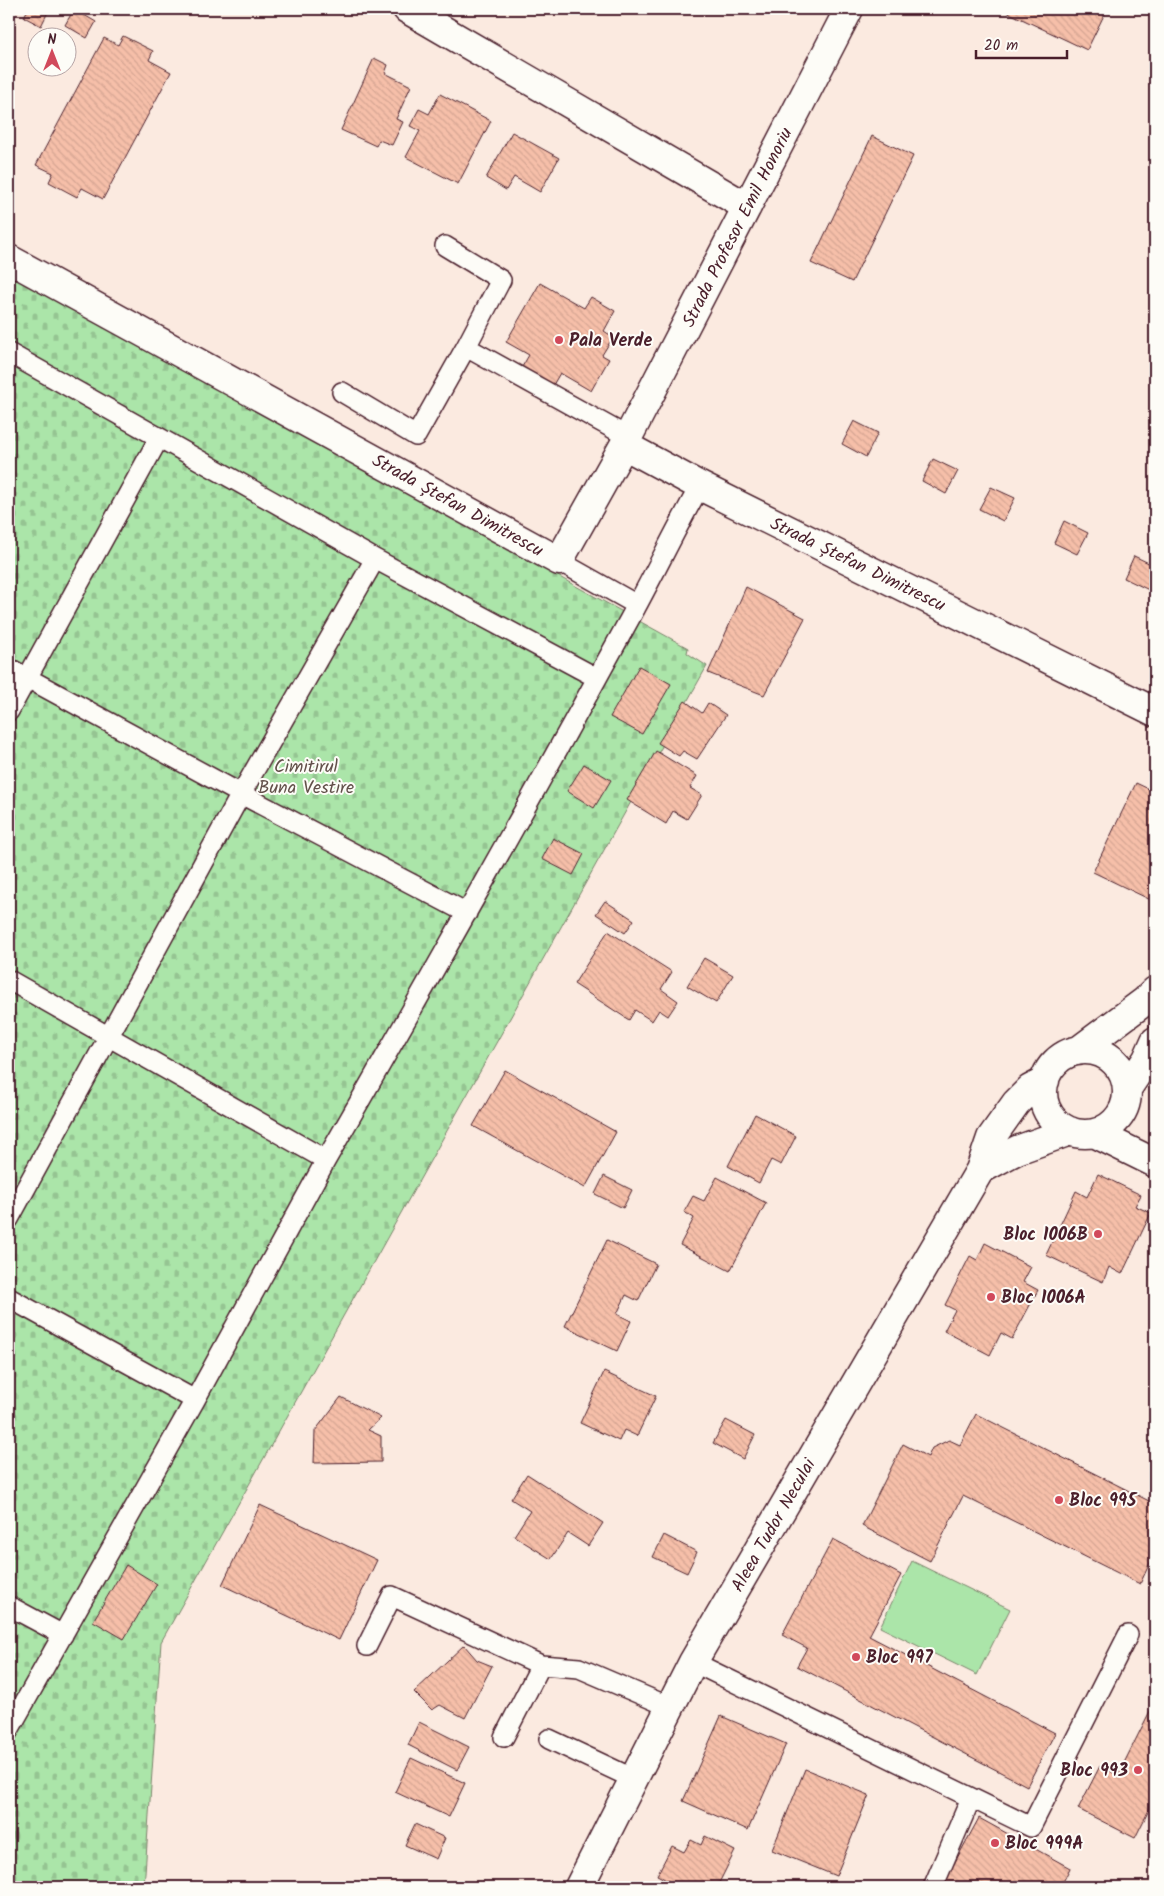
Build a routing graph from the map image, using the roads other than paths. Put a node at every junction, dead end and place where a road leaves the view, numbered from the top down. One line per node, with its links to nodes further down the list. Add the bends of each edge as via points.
1 (407, 9): 3 (street)
2 (849, 9): 3 (street, Strada Profesor Emil Honoriu)
3 (747, 207): 10 (street, Strada Profesor Emil Honoriu)
4 (446, 246): 6 (lane, via 501,280)
5 (9, 259): 13 (street, Strada Ștefan Dimitrescu)
6 (466, 347): 8 (lane, via 416,436); 10 (lane)
7 (9, 353): 9 (lane)
8 (342, 392)
9 (159, 438): 12 (lane); 16 (lane)
10 (626, 441): 11 (street, Strada Ștefan Dimitrescu); 13 (street, Strada Ștefan Dimitrescu)
11 (700, 486): 14 (lane); 19 (street, Strada Ștefan Dimitrescu)
12 (375, 560): 17 (lane); 20 (lane)
13 (559, 560): 14 (lane)
14 (637, 605): 17 (lane)
15 (9, 668): 16 (lane)
16 (26, 677): 18 (lane); 20 (lane)
17 (597, 678): 21 (lane)
18 (9, 711)
19 (1155, 712)
20 (241, 794): 21 (lane); 24 (lane)
21 (467, 913): 31 (lane)
22 (9, 980): 24 (lane)
23 (1155, 991): 26 (street, Aleea Tudor Neculai)
24 (108, 1037): 31 (lane); 34 (lane)
25 (1155, 1040): 28 (street)
26 (1078, 1051): 27 (street, Aleea Tudor Neculai, via 1057,1061); 28 (street, via 1089,1050 1111,1059 1125,1078)
27 (1044, 1081): 29 (street, via 1048,1110 1059,1125); 33 (street, Aleea Tudor Neculai, via 1016,1103 991,1138)
28 (1124, 1101): 29 (street, via 1115,1121 1106,1128); 30 (street)
29 (1082, 1132): 32 (street); 33 (street, via 1017,1150)
30 (1155, 1157)
31 (326, 1160): 36 (lane)
32 (1155, 1163)
33 (980, 1170): 41 (street, Aleea Tudor Neculai)
34 (9, 1219)
35 (9, 1298): 36 (lane)
36 (195, 1400): 38 (lane)
37 (9, 1606): 38 (lane)
38 (63, 1635): 44 (lane)
39 (1128, 1635): 48 (lane, via 1031,1828)
40 (367, 1646): 42 (lane, via 392,1596)
41 (693, 1662): 43 (street, Aleea Tudor Neculai); 48 (lane)
42 (541, 1665): 43 (lane, via 580,1668); 45 (lane)
43 (670, 1707): 47 (street, Aleea Tudor Neculai)
44 (9, 1730)
45 (504, 1737)
46 (548, 1739): 47 (lane)
47 (634, 1778): 49 (street, Aleea Tudor Neculai)
48 (971, 1798): 50 (lane)
49 (578, 1887)
50 (933, 1887)

